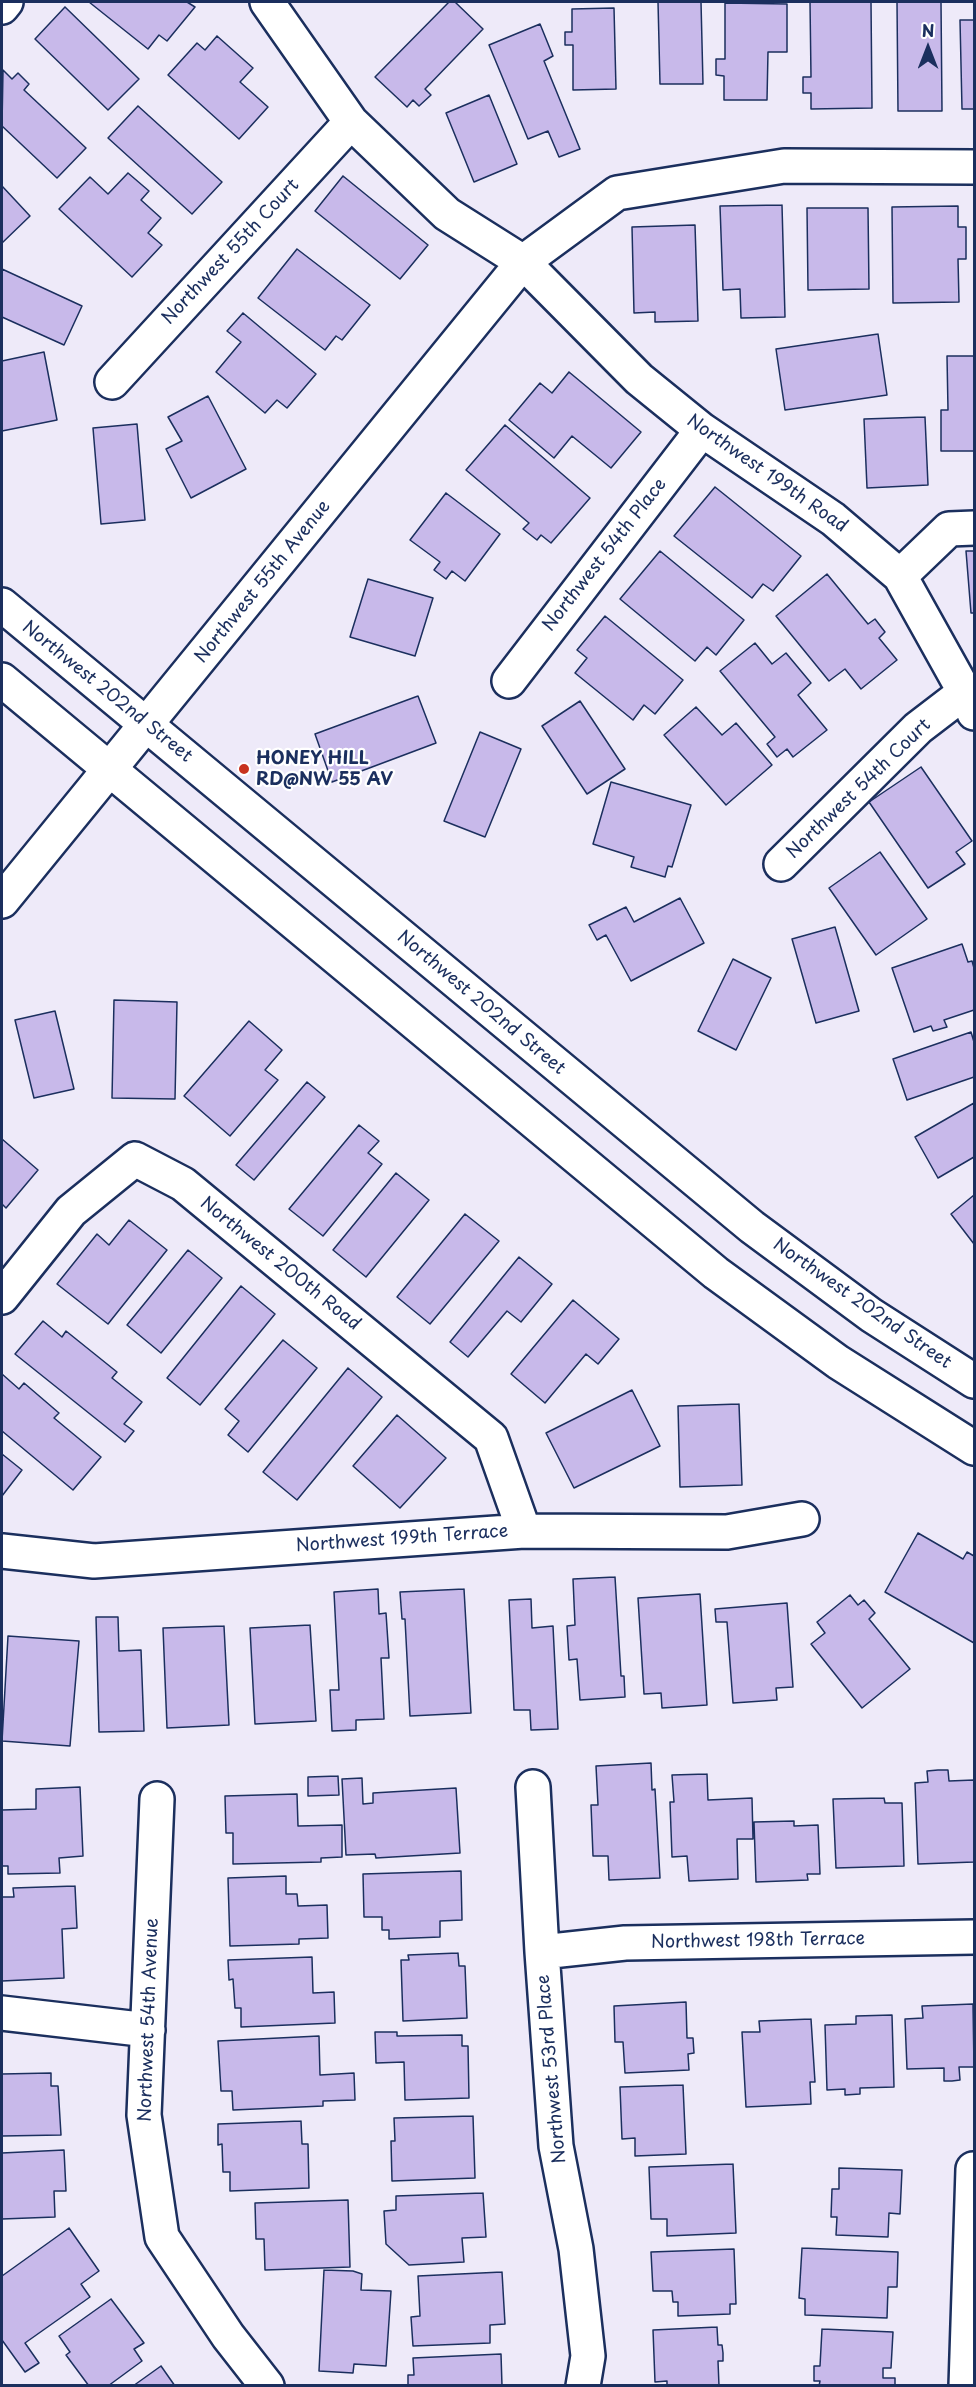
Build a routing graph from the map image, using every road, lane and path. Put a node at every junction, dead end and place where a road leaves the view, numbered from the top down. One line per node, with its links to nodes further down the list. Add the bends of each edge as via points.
1 (6, 2): 3 (street)
2 (267, 2): 4 (street, Northwest 199th Road)
3 (2, 7)
4 (351, 122): 6 (street, Northwest 199th Road, via 447,214); 7 (street, Northwest 55th Court)
5 (975, 167): 6 (street, Northwest 55th Avenue, via 784,166 617,193)
6 (523, 262): 8 (street, Northwest 199th Road, via 639,379); 15 (street, Northwest 55th Avenue)
7 (112, 382)
8 (702, 430): 10 (street, Northwest 199th Road, via 834,519); 13 (street, Northwest 54th Place)
9 (975, 528): 10 (street, via 950,530)
10 (900, 576): 14 (street, Northwest 199th Road)
11 (2, 605): 15 (street, Northwest 202nd Street)
12 (2, 680): 16 (street)
13 (509, 681)
14 (970, 703): 17 (street, Northwest 54th Court, via 918,728)
15 (147, 724): 16 (street, Northwest 55th Avenue); 20 (street, Northwest 202nd Street, via 752,1227 871,1314)
16 (110, 769): 18 (street, Northwest 55th Avenue); 21 (street, via 716,1273 838,1362)
17 (781, 864)
18 (2, 901)
19 (2, 1297): 23 (street, Northwest 200th Road, via 71,1211 135,1159 183,1184 491,1438)
20 (975, 1381)
21 (975, 1448)
22 (802, 1519): 23 (street, Northwest 199th Terrace, via 727,1532)
23 (524, 1531): 24 (street, Northwest 199th Terrace, via 94,1561)
24 (2, 1551)
25 (533, 1786): 28 (street, Northwest 53rd Place)
26 (158, 1799): 30 (street, Northwest 54th Avenue)
27 (975, 1937): 28 (street, Northwest 198th Terrace, via 625,1943)
28 (542, 1952): 33 (street, Northwest 53rd Place, via 556,2146 576,2249 588,2356)
29 (2, 2013): 30 (street)
30 (148, 2030): 32 (street, Northwest 54th Avenue, via 144,2115 162,2237 228,2336)
31 (973, 2169): 34 (street)
32 (267, 2385)
33 (583, 2385)
34 (966, 2385)

